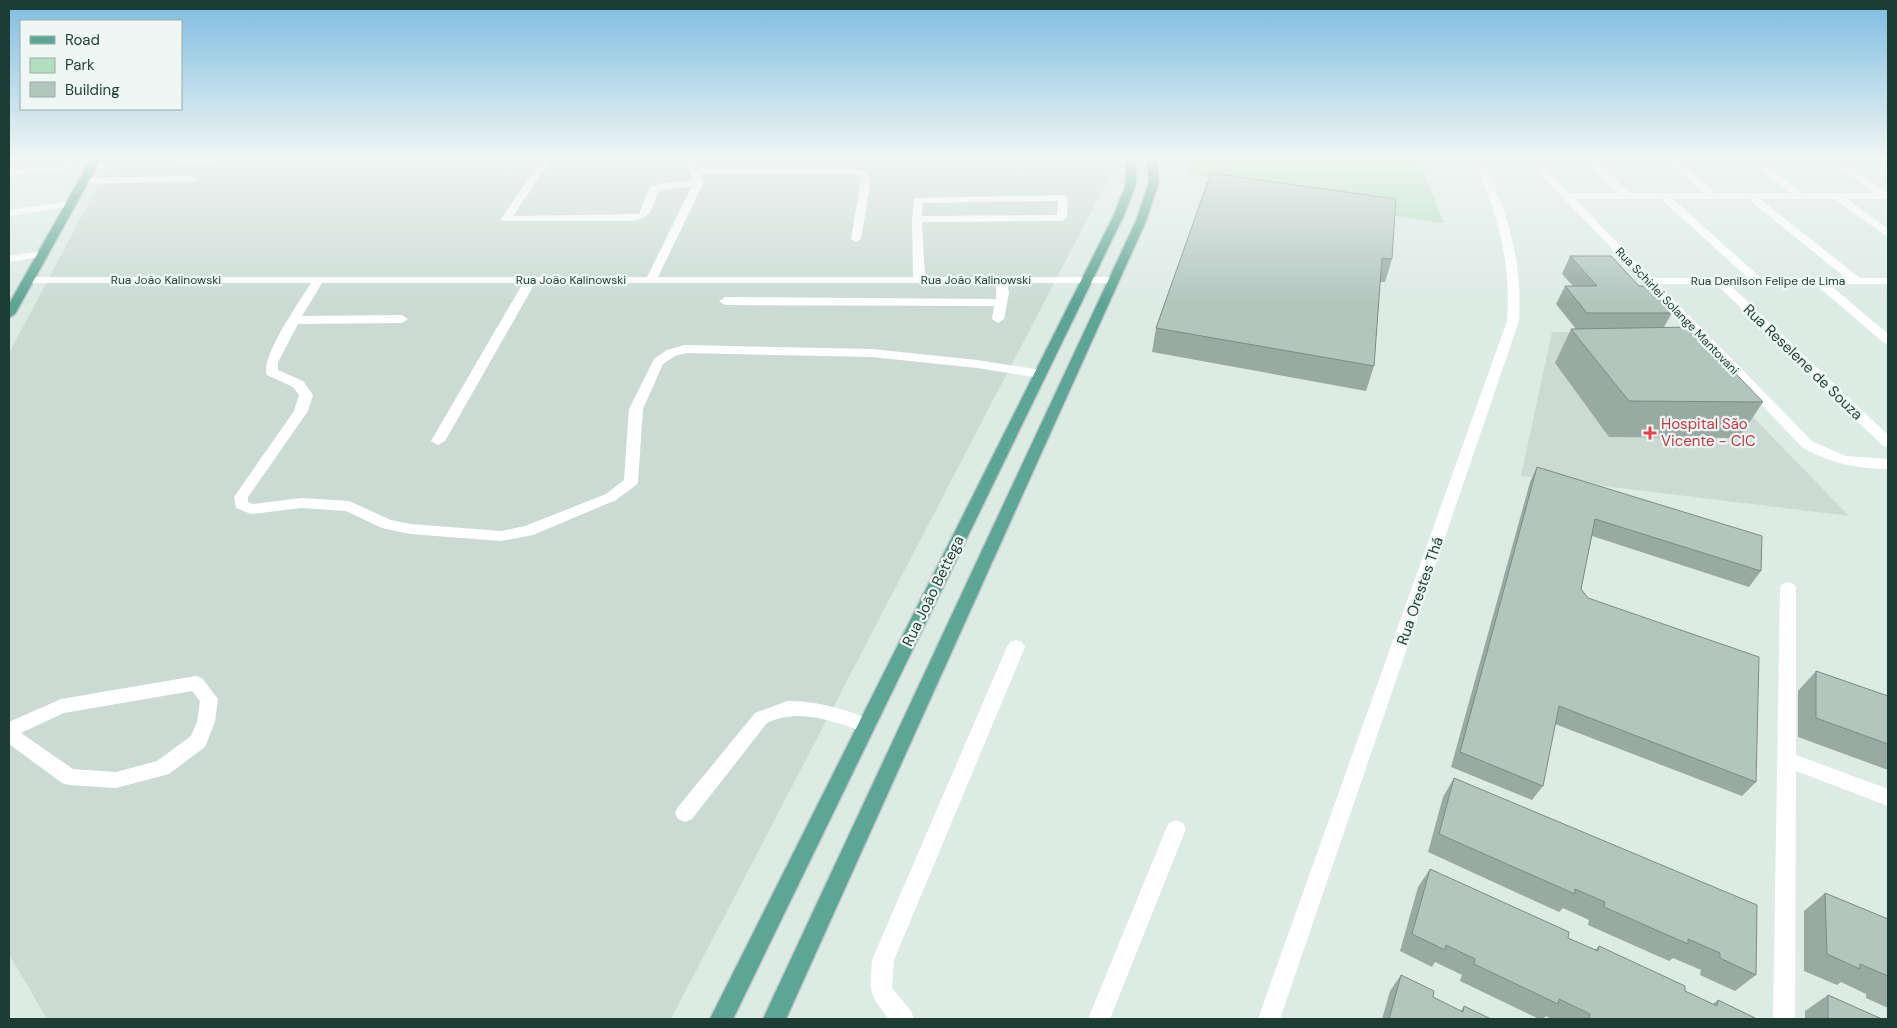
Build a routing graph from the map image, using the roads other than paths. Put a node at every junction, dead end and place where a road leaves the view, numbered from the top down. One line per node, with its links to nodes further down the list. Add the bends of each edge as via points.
1 (50, 207): 16 (street)
2 (68, 207): 20 (main road)
3 (515, 207): 4 (street, via 506,220 632,218 643,216)
4 (647, 207)
5 (683, 207): 25 (street)
6 (861, 207): 19 (street)
7 (918, 207): 17 (street)
8 (1063, 207): 17 (street, via 1062,218)
9 (1123, 207): 28 (main road, Rua João Bettega)
10 (1146, 207): 29 (main road)
11 (1498, 207): 60 (street, Rua Orestes Thá, via 1514,261 1514,321)
12 (1577, 207): 30 (street, Rua Schirlei Solange Mantovani)
13 (1676, 207): 32 (street)
14 (1764, 207): 34 (street)
15 (1851, 207): 18 (street)
16 (9, 213)
17 (917, 219): 26 (street)
18 (1888, 234)
19 (856, 239)
20 (43, 254): 21 (street); 22 (main road)
21 (9, 259)
22 (28, 280): 23 (street, Rua João Kalinowski); 38 (main road)
23 (320, 280): 24 (street, Rua João Kalinowski); 41 (street)
24 (531, 280): 25 (street, Rua João Kalinowski); 44 (street)
25 (650, 280): 26 (street, Rua João Kalinowski)
26 (919, 280): 27 (street, Rua João Kalinowski)
27 (1001, 280): 28 (street, Rua João Kalinowski); 37 (street)
28 (1087, 280): 29 (street, Rua João Kalinowski); 43 (main road, Rua João Bettega)
29 (1114, 280): 57 (main road)
30 (1648, 281): 31 (street, Rua Denilson Felipe de Lima); 46 (street, Rua Schirlei Solange Mantovani, via 1800,438 1828,456 1856,463)
31 (1719, 281): 32 (street, Rua Denilson Felipe de Lima); 45 (street, Rua Reselene de Souza)
32 (1758, 281): 33 (street, Rua Denilson Felipe de Lima)
33 (1818, 281): 34 (street, Rua Denilson Felipe de Lima); 42 (street)
34 (1857, 281): 35 (street, Rua Denilson Felipe de Lima)
35 (1888, 281)
36 (725, 301): 37 (street)
37 (1001, 303): 39 (street)
38 (9, 314)
39 (998, 318)
40 (402, 319): 41 (street)
41 (294, 320): 43 (street, via 272,362 272,372 298,384 306,395 301,410 241,497 241,504 251,509 301,504 349,506 387,524 501,536 528,531 611,497 631,482 636,409 658,362 670,353 685,349 872,353)
42 (1888, 340)
43 (1041, 374): 49 (main road, Rua João Bettega)
44 (438, 441)
45 (1888, 443)
46 (1888, 464)
47 (1788, 588): 52 (street)
48 (1016, 647): 58 (street, via 883,960 881,992)
49 (867, 725): 54 (street, via 815,710 789,708 771,712 761,718); 56 (main road, Rua João Bettega)
50 (9, 730): 51 (street, via 60,706 136,692 196,683 209,699 206,722 198,741 162,768 116,780 69,777)
51 (9, 734)
52 (1786, 759): 53 (street); 61 (street)
53 (1888, 798)
54 (685, 813)
55 (1176, 829): 59 (street)
56 (722, 1019)
57 (774, 1019)
58 (903, 1019)
59 (1099, 1019)
60 (1269, 1019)
61 (1784, 1019)

